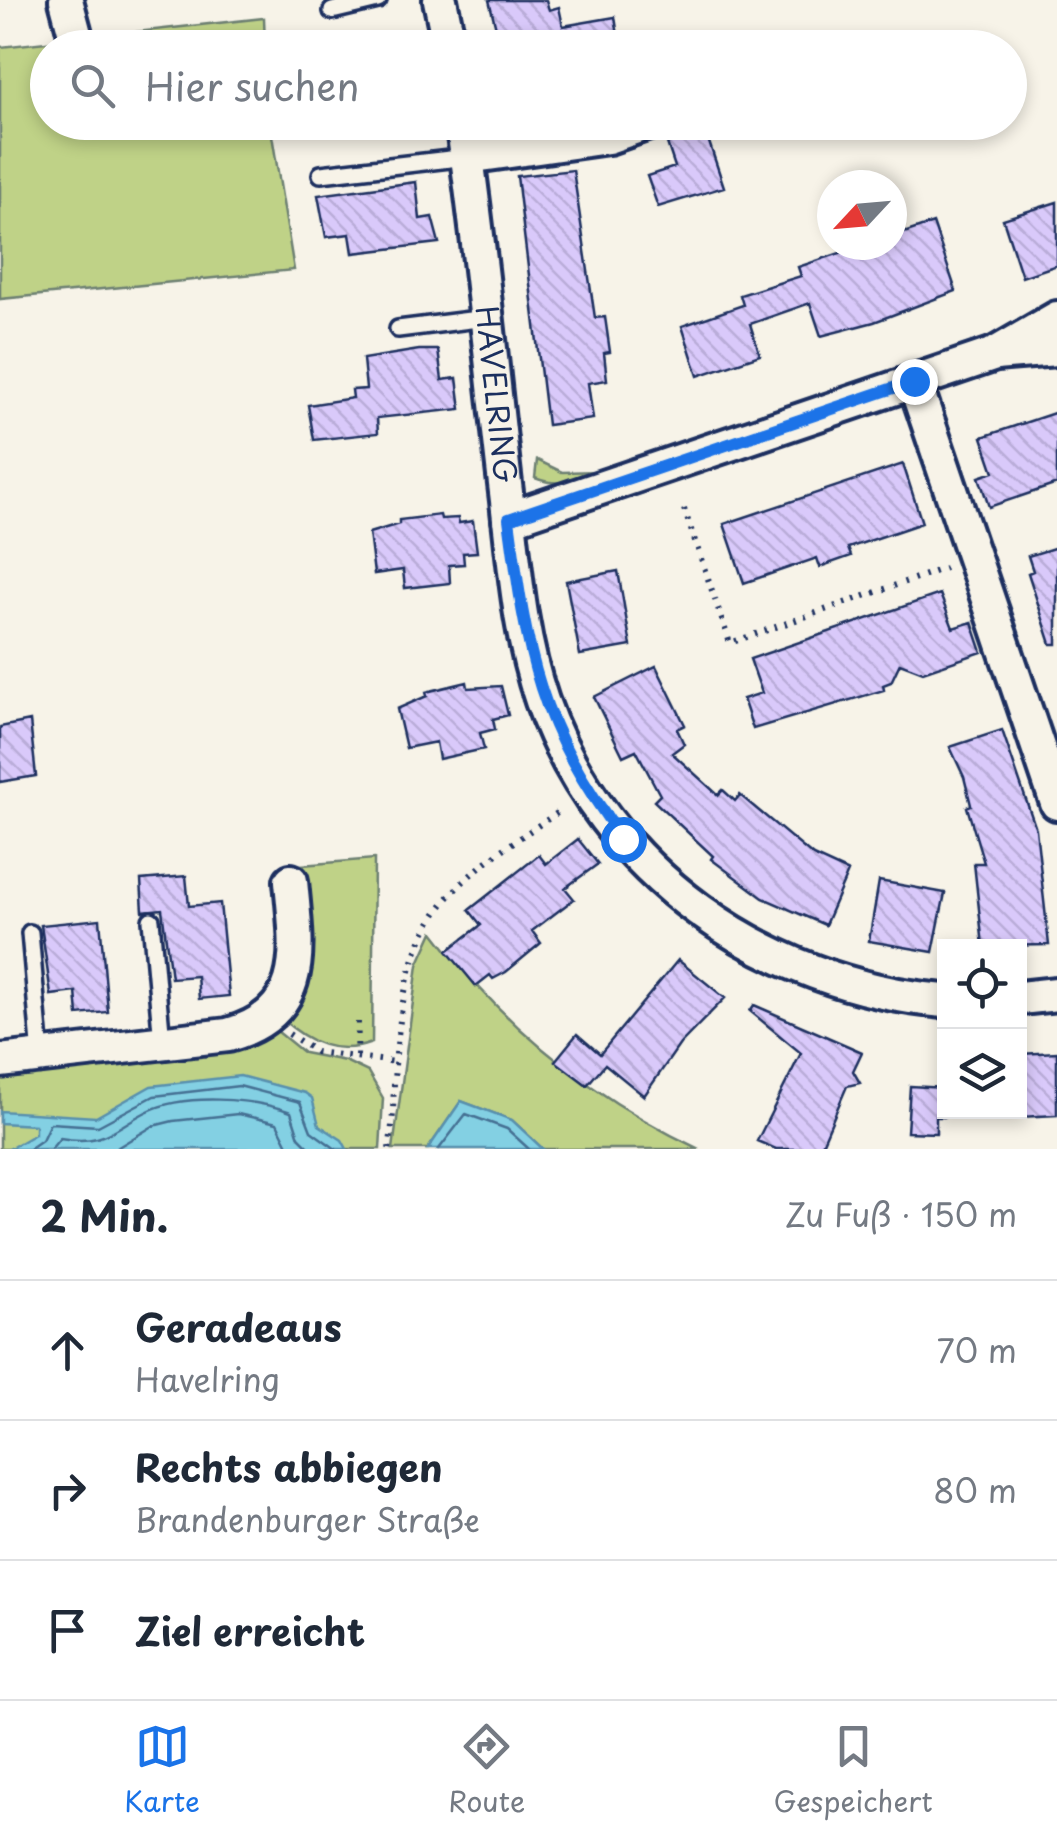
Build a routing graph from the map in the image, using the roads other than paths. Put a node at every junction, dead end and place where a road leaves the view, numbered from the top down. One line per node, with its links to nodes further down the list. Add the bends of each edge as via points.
1 (66, 0): 5 (street)
2 (378, 0): 4 (lane)
3 (440, 0): 6 (street)
4 (332, 12)
5 (74, 30)
6 (446, 30)
7 (465, 140): 9 (street, HAVELRING)
8 (593, 140): 9 (street)
9 (467, 157): 10 (lane); 11 (street, HAVELRING)
10 (321, 174)
11 (486, 318): 13 (lane); 17 (street, HAVELRING)
12 (1057, 318): 15 (street)
13 (398, 328)
14 (1057, 349): 15 (street)
15 (995, 354): 16 (street)
16 (914, 381): 17 (street); 18 (street)
17 (509, 519): 24 (street, HAVELRING, via 534,674 549,717 589,793 656,875 734,936 823,976)
18 (1057, 803)
19 (291, 882): 25 (street, via 294,976 272,1014 228,1035)
20 (152, 920): 25 (lane)
21 (30, 932): 26 (lane)
22 (1057, 994): 23 (street)
23 (1027, 997)
24 (937, 1000)
25 (162, 1042): 26 (street)
26 (41, 1056): 27 (street)
27 (0, 1061)

